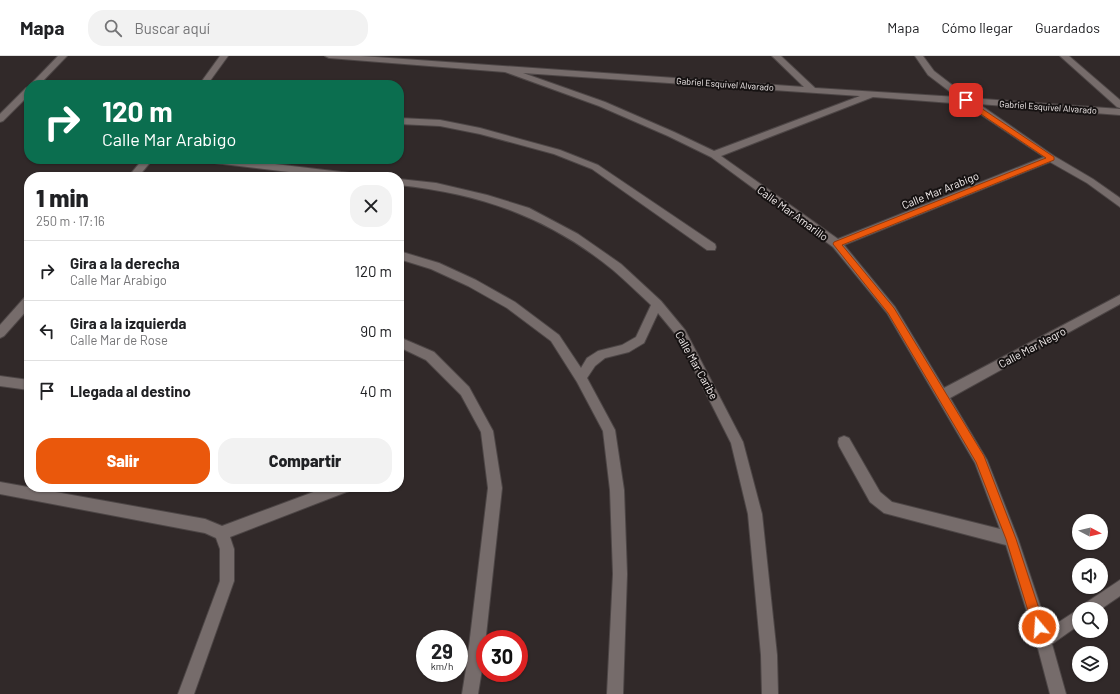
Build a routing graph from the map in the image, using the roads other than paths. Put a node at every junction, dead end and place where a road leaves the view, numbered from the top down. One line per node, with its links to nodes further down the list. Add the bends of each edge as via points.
1 (63, 56): 9 (street)
2 (224, 56): 10 (street)
3 (329, 56): 7 (street, Gabriel Esquivel Alvarado)
4 (776, 56): 11 (street)
5 (919, 56): 14 (street, via 931,73)
6 (1064, 56): 15 (street)
7 (391, 58): 8 (street, Gabriel Esquivel Alvarado)
8 (509, 71): 11 (street, Gabriel Esquivel Alvarado); 19 (street, Calle Mar Amarillo, via 602,104)
9 (39, 80)
10 (206, 80)
11 (812, 90): 12 (street, Gabriel Esquivel Alvarado)
12 (873, 94): 14 (street, Gabriel Esquivel Alvarado); 19 (street)
13 (24, 95): 17 (street)
14 (966, 100): 16 (street, Gabriel Esquivel Alvarado); 20 (street)
15 (1120, 105)
16 (1120, 112)
17 (0, 119)
18 (404, 121): 28 (street, via 440,123 480,131 557,152 595,167)
19 (714, 155): 27 (street, Calle Mar Amarillo)
20 (1052, 158): 26 (street); 27 (street, Calle Mar Arabigo)
21 (144, 164): 23 (street)
22 (248, 164): 24 (street)
23 (137, 172)
24 (316, 172)
25 (404, 183): 31 (street, Calle Mar Caribe, via 450,189 525,211 574,237 617,267)
26 (1120, 203)
27 (837, 244): 38 (street, Calle Mar Amarillo, via 891,310)
28 (711, 247)
29 (404, 257): 35 (street, via 435,266 511,305 555,338)
30 (1120, 299): 38 (street, Calle Mar Negro)
31 (656, 304): 35 (street, via 640,340 625,349 602,354 591,362); 51 (street, Calle Mar Caribe, via 681,334 737,442 755,514 769,655)
32 (24, 306): 33 (street)
33 (0, 333)
34 (404, 344): 49 (street, via 430,356 460,386 487,432 495,488)
35 (581, 378): 50 (street, via 609,430 617,490 620,574)
36 (0, 381): 37 (street)
37 (24, 384)
38 (943, 395): 43 (street, Calle Mar Amarillo, via 980,460)
39 (844, 442): 43 (street, via 875,497 889,508)
40 (0, 488): 42 (street, via 205,526)
41 (331, 492): 42 (street)
42 (222, 533): 48 (street, via 228,549 227,580)
43 (1011, 539): 47 (street, Calle Mar Amarillo)
44 (1120, 586): 45 (street)
45 (1098, 602)
46 (1072, 621): 47 (street)
47 (1044, 641): 52 (street, Calle Mar Amarillo)
48 (186, 694)
49 (470, 694)
50 (615, 694)
51 (770, 694)
52 (1058, 694)

